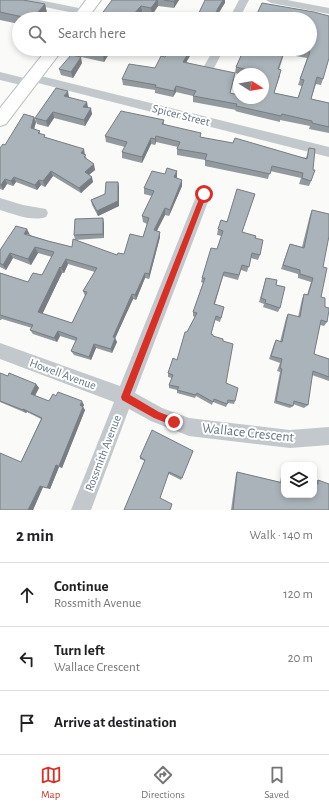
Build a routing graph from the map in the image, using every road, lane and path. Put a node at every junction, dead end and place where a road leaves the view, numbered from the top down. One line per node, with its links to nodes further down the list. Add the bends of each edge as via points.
1 (25, 0): 6 (street)
2 (94, 0): 7 (main road)
3 (244, 0): 8 (street)
4 (271, 0): 5 (street)
5 (329, 11)
6 (68, 12)
7 (85, 12)
8 (238, 12)
9 (50, 56): 13 (main road)
10 (215, 56): 11 (street)
11 (210, 66)
12 (0, 76): 13 (street, Spicer Street)
13 (31, 80): 14 (main road); 15 (street, Spicer Street)
14 (0, 120)
15 (329, 152)
16 (204, 194): 20 (street, Rossmith Avenue)
17 (0, 204): 18 (street)
18 (41, 213)
19 (0, 351): 20 (street, Howell Avenue)
20 (125, 397): 21 (street, Wallace Crescent, via 157,415 189,427 290,439); 22 (street, Rossmith Avenue)
21 (329, 436)
22 (81, 510)

